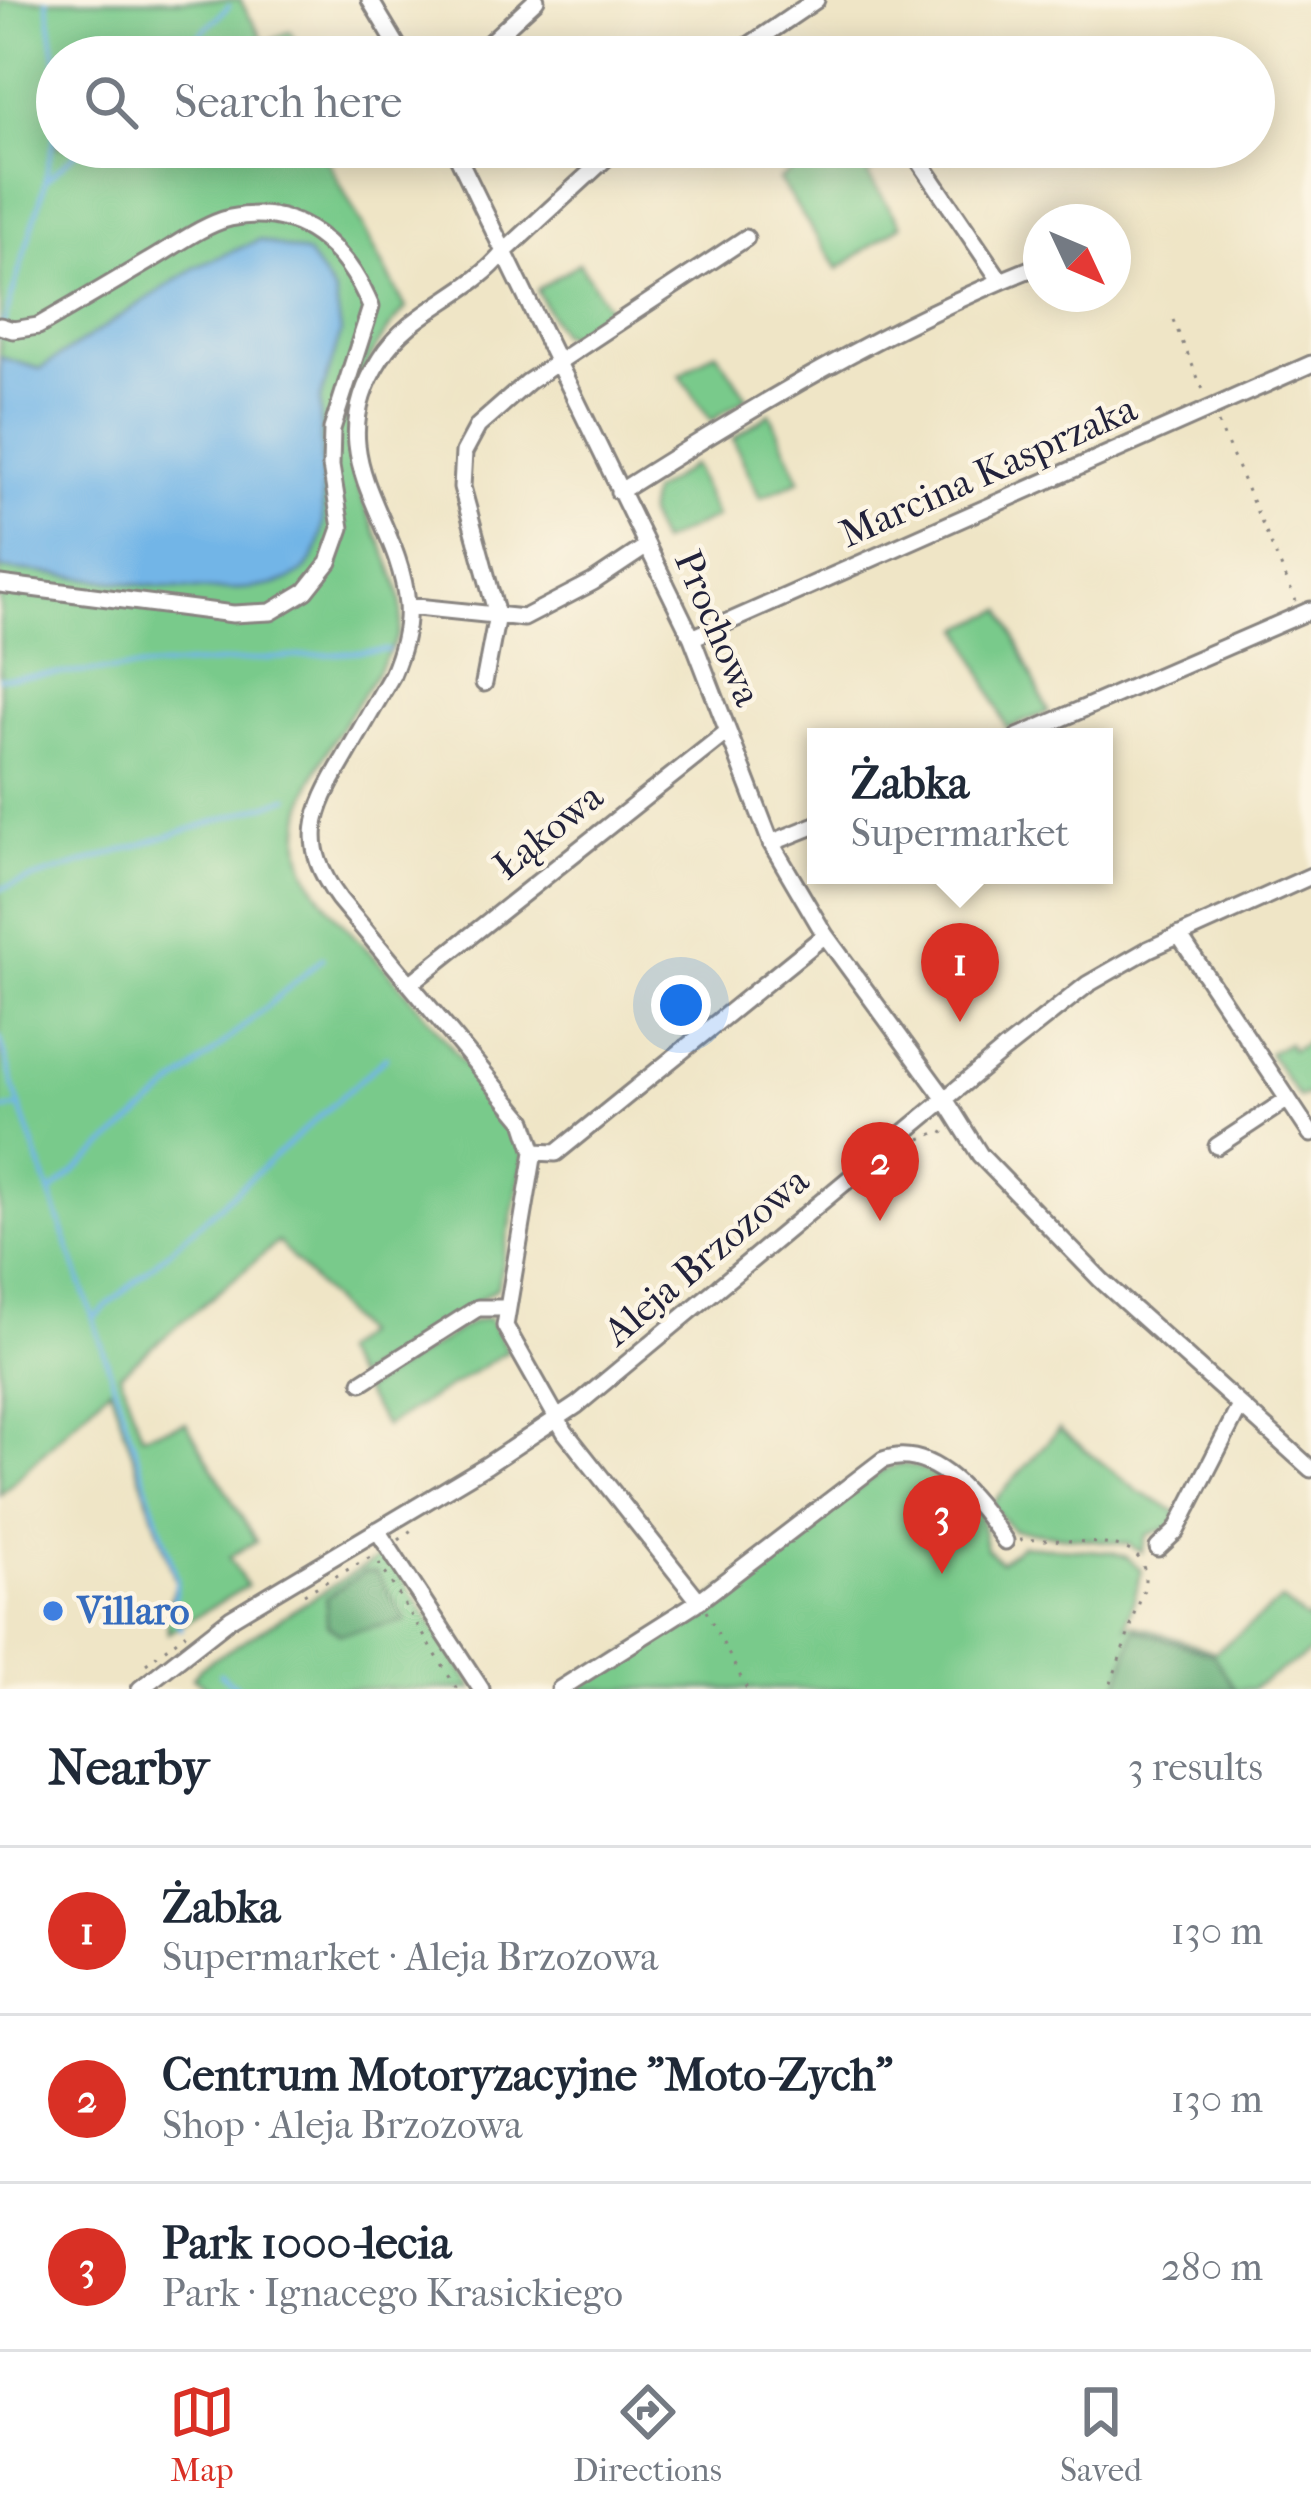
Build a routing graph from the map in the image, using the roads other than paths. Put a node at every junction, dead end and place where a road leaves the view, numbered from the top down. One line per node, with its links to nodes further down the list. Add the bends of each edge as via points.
1 (370, 0): 4 (street)
2 (536, 0): 5 (street)
3 (804, 3): 6 (street)
4 (391, 36)
5 (497, 36)
6 (760, 36)
7 (463, 168): 11 (street, Prochowa)
8 (595, 168): 11 (street)
9 (924, 168): 13 (street)
10 (746, 238): 15 (street)
11 (504, 252): 15 (street, Prochowa); 18 (street, via 397,335)
12 (1023, 271): 13 (street)
13 (1000, 280): 19 (street, via 820,368)
14 (0, 326): 17 (street, via 38,326 227,219 295,221 332,242 371,307)
15 (559, 363): 19 (street, Prochowa); 24 (street, via 493,410 464,452 462,487)
16 (1311, 364): 25 (street, Marcina Kasprzaka)
17 (342, 398): 18 (street); 21 (street, via 331,466 340,528 329,562 306,591 271,612)
18 (361, 405): 22 (street, via 360,472)
19 (620, 492): 20 (street, Prochowa)
20 (646, 546): 24 (street, via 524,618); 25 (street, Prochowa)
21 (0, 584)
22 (407, 606): 24 (street); 34 (street, via 400,656 316,809 313,833 327,882)
23 (1306, 612): 27 (street)
24 (496, 615): 26 (street)
25 (692, 638): 28 (street, Prochowa)
26 (484, 683)
27 (1039, 728)
28 (727, 732): 30 (street, Prochowa); 34 (street, Łąkowa)
29 (807, 829): 30 (street)
30 (771, 843): 32 (street, Prochowa)
31 (1311, 876): 33 (street, Aleja Brzozowa)
32 (825, 935): 35 (street, Prochowa); 39 (street, via 556,1153)
33 (1179, 935): 35 (street, Aleja Brzozowa, via 1073,994); 36 (street)
34 (411, 983): 39 (street, via 524,1121)
35 (945, 1099): 42 (street, Prochowa, via 980,1155 1026,1205); 43 (street, Aleja Brzozowa)
36 (1288, 1099): 37 (street); 38 (street)
37 (1311, 1134)
38 (1217, 1146)
39 (534, 1152): 40 (street)
40 (506, 1308): 41 (street, via 478,1308); 43 (street, via 505,1326)
41 (362, 1382)
42 (1240, 1406): 44 (street, Prochowa); 47 (street, via 1176,1532)
43 (558, 1418): 45 (street, Aleja Brzozowa); 48 (street)
44 (1311, 1469)
45 (377, 1530): 49 (street, Aleja Brzozowa, via 231,1618); 50 (street)
46 (1005, 1541): 48 (street, via 981,1506 907,1453 883,1460)
47 (1158, 1548)
48 (699, 1601): 51 (street)
49 (140, 1689)
50 (481, 1689)
51 (560, 1689)

